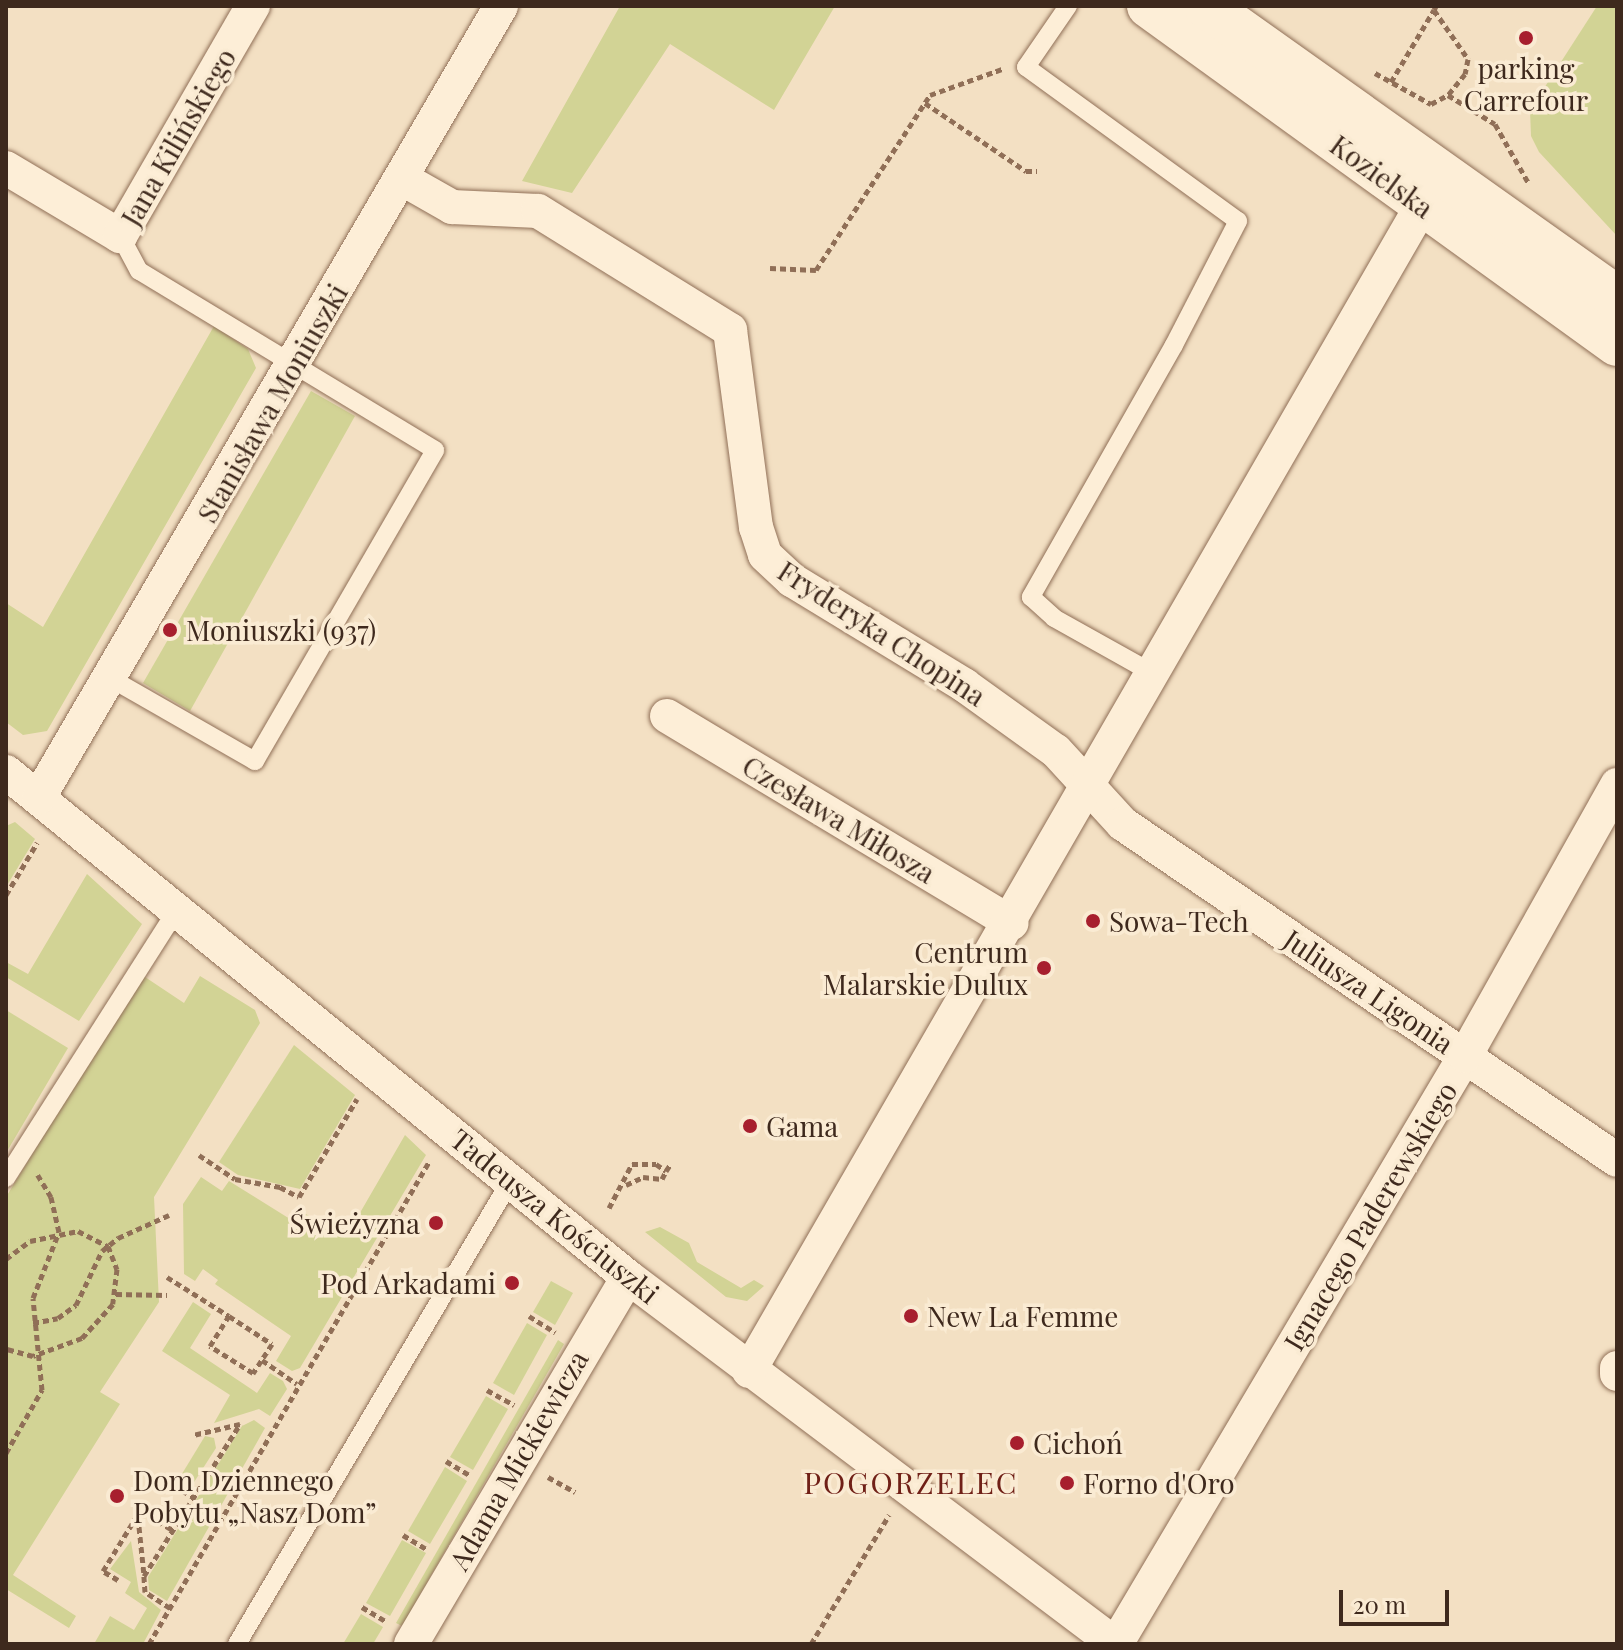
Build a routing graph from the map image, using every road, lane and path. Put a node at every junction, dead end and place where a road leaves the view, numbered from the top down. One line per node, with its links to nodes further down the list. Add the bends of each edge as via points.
1 (253, 6): 15 (street, Jana Kilińskiego)
2 (501, 6): 13 (street, Stanisława Moniuszki)
3 (1068, 6): 7 (lane)
4 (1149, 6): 14 (main road, Kozielska)
5 (1206, 6): 14 (main road, Kozielska)
6 (1435, 8): 8 (path); 9 (path, via 1468,59 1465,74)
7 (1026, 67): 10 (path, via 1007,66 930,95); 20 (lane, via 1238,221 1031,597 1054,618)
8 (1391, 82)
9 (1448, 95)
10 (925, 103): 12 (path, via 1026,171); 16 (path, via 816,270)
11 (6, 168): 15 (street, Jana Kilińskiego)
12 (1037, 171)
13 (401, 178): 19 (street, Stanisława Moniuszki); 25 (street, Fryderyka Chopina, via 452,207 538,211 730,330 756,527 765,555 792,580 964,685 1056,751)
14 (1432, 189): 17 (main road, Kozielska); 18 (main road, Kozielska); 20 (street)
15 (120, 236): 19 (lane, via 139,271)
16 (770, 268)
17 (1617, 298)
18 (1617, 344)
19 (295, 366): 21 (street, Stanisława Moniuszki); 21 (lane, via 435,450 255,761)
20 (1154, 674): 25 (street)
21 (110, 678): 26 (street, Stanisława Moniuszki)
22 (667, 716): 30 (street, Czesława Miłosza)
23 (6, 772): 26 (street, Tadeusza Kościuszki)
24 (1617, 785): 31 (street, Ignacego Paderewskiego)
25 (1089, 787): 30 (street); 31 (street, Juliusza Ligonia, via 1123,824)
26 (39, 797): 29 (street, Tadeusza Kościuszki)
27 (41, 835): 28 (path)
28 (6, 895)
29 (177, 910): 35 (lane); 38 (street, Tadeusza Kościuszki)
30 (1012, 923): 56 (street)
31 (1465, 1056): 36 (street, Juliusza Ligonia); 82 (street, Ignacego Paderewskiego)
32 (354, 1104): 34 (path, via 299,1197 280,1187 235,1179)
33 (436, 1151): 57 (path)
34 (199, 1155)
35 (18, 1157): 37 (lane); 42 (path, via 47,1187)
36 (1617, 1160)
37 (6, 1178)
38 (511, 1180): 46 (street, Tadeusza Kościuszki); 79 (lane)
39 (626, 1185): 39 (path, via 632,1164 668,1168 662,1179 643,1177); 40 (path)
40 (609, 1208)
41 (169, 1215): 43 (path, via 137,1226)
42 (59, 1232): 43 (path, via 78,1231); 44 (path, via 30,1241); 51 (path, via 33,1298)
43 (108, 1246): 47 (path, via 117,1269); 51 (path, via 76,1305 58,1318)
44 (6, 1259)
45 (167, 1277): 49 (path)
46 (628, 1277): 56 (street, Tadeusza Kościuszki); 80 (street, Adama Mickiewicza)
47 (116, 1294): 48 (path); 54 (path, via 91,1331)
48 (167, 1295)
49 (229, 1316): 55 (path, via 272,1344); 55 (path, via 210,1346 253,1373)
50 (529, 1316): 52 (path)
51 (33, 1323): 54 (path)
52 (558, 1334)
53 (6, 1349): 54 (path)
54 (42, 1354): 61 (path, via 37,1404)
55 (262, 1360): 57 (path)
56 (749, 1371): 66 (street, Tadeusza Kościuszki)
57 (298, 1384): 76 (path)
58 (487, 1390): 59 (path)
59 (516, 1406)
60 (193, 1435): 68 (path, via 240,1424)
61 (6, 1453)
62 (446, 1461): 64 (path)
63 (536, 1470): 67 (path)
64 (475, 1478)
65 (165, 1480): 68 (path)
66 (906, 1487): 81 (path); 82 (street, Tadeusza Kościuszki)
67 (575, 1492)
68 (193, 1497): 70 (path)
69 (140, 1510): 70 (path); 73 (path); 74 (path, via 103,1571)
70 (173, 1530): 73 (path)
71 (403, 1535): 72 (path)
72 (433, 1552)
73 (144, 1576): 76 (path, via 145,1592)
74 (118, 1580)
75 (362, 1607): 77 (path)
76 (170, 1608): 78 (path)
77 (371, 1613)
78 (149, 1644)
79 (237, 1644)
80 (411, 1644)
81 (811, 1644)
82 (1116, 1644)

